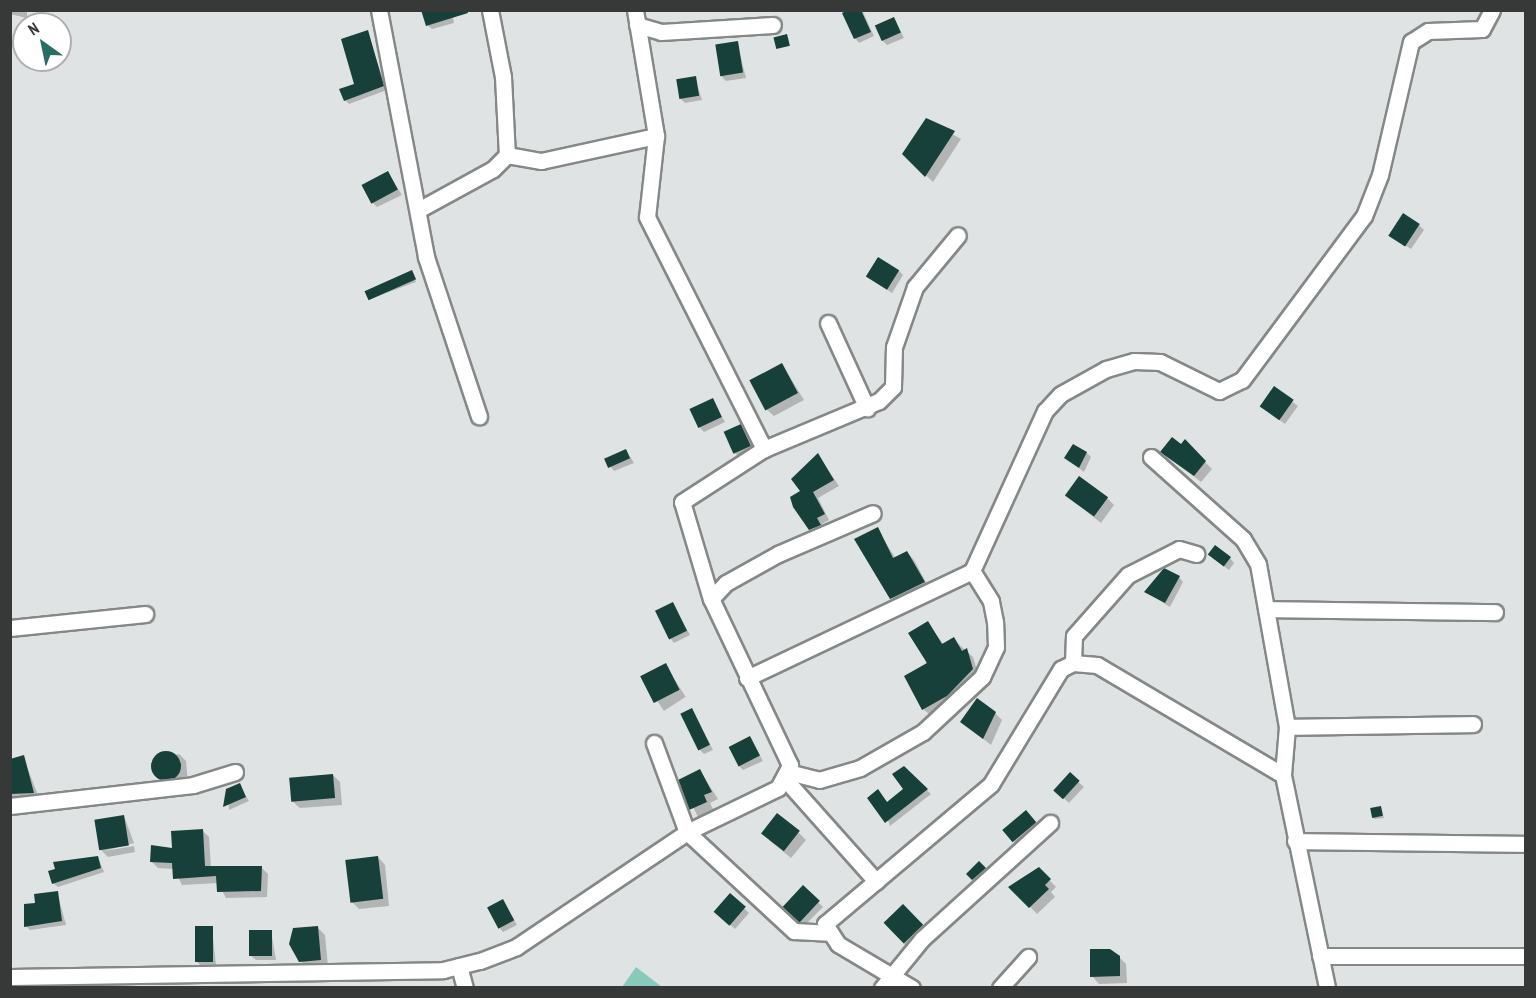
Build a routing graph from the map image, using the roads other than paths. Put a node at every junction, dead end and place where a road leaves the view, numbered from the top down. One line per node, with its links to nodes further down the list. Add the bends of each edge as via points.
1 (379, 10): 8 (street, via 381,45)
2 (490, 10): 7 (street, via 503,77)
3 (1492, 10): 17 (street, via 1482,29 1428,31 1411,42 1380,175 1364,216 1242,380 1219,391 1160,362 1134,361 1106,369 1061,394 1046,411)
4 (636, 18): 5 (street, via 661,32); 6 (street)
5 (773, 25)
6 (656, 136): 7 (street, via 541,161); 13 (street, via 647,218)
7 (507, 155): 8 (street, via 493,169)
8 (420, 210): 12 (street, via 426,257)
9 (958, 235): 11 (street, via 915,287 894,347 893,387)
10 (828, 323): 11 (street)
11 (867, 408): 13 (street)
12 (479, 416)
13 (764, 449): 18 (street, via 682,502)
14 (1151, 457): 19 (street, via 1243,539 1258,564)
15 (873, 513): 18 (street, via 778,554 726,583)
16 (1196, 554): 23 (street, via 1179,549 1128,575 1074,636)
17 (972, 571): 24 (street); 29 (street, via 991,601 995,621 996,647 982,677 923,732 860,768 819,780)
18 (711, 599): 24 (street)
19 (1266, 609): 20 (street); 26 (street)
20 (1495, 612)
21 (145, 614): 22 (street)
22 (10, 628)
23 (1073, 663): 30 (street, via 1097,665); 36 (street, via 1061,669 991,784)
24 (747, 678): 29 (street, via 790,765)
25 (1473, 724): 26 (street)
26 (1287, 727): 30 (street)
27 (654, 743): 33 (street)
28 (236, 772): 31 (street, via 193,785)
29 (786, 775): 33 (street); 36 (street)
30 (1283, 775): 34 (street)
31 (10, 806)
32 (1050, 824): 43 (street, via 922,939)
33 (687, 832): 37 (street, via 794,931); 41 (street, via 516,947)
34 (1295, 841): 35 (street); 38 (street)
35 (1526, 844)
36 (876, 881): 37 (street, via 825,924)
37 (828, 933): 43 (street)
38 (1320, 956): 39 (street); 47 (street)
39 (1526, 956)
40 (1028, 957): 46 (street)
41 (459, 966): 42 (street, via 151,978); 44 (street)
42 (10, 977)
43 (886, 982): 45 (street)
44 (465, 987)
45 (912, 987)
46 (1000, 987)
47 (1327, 987)

